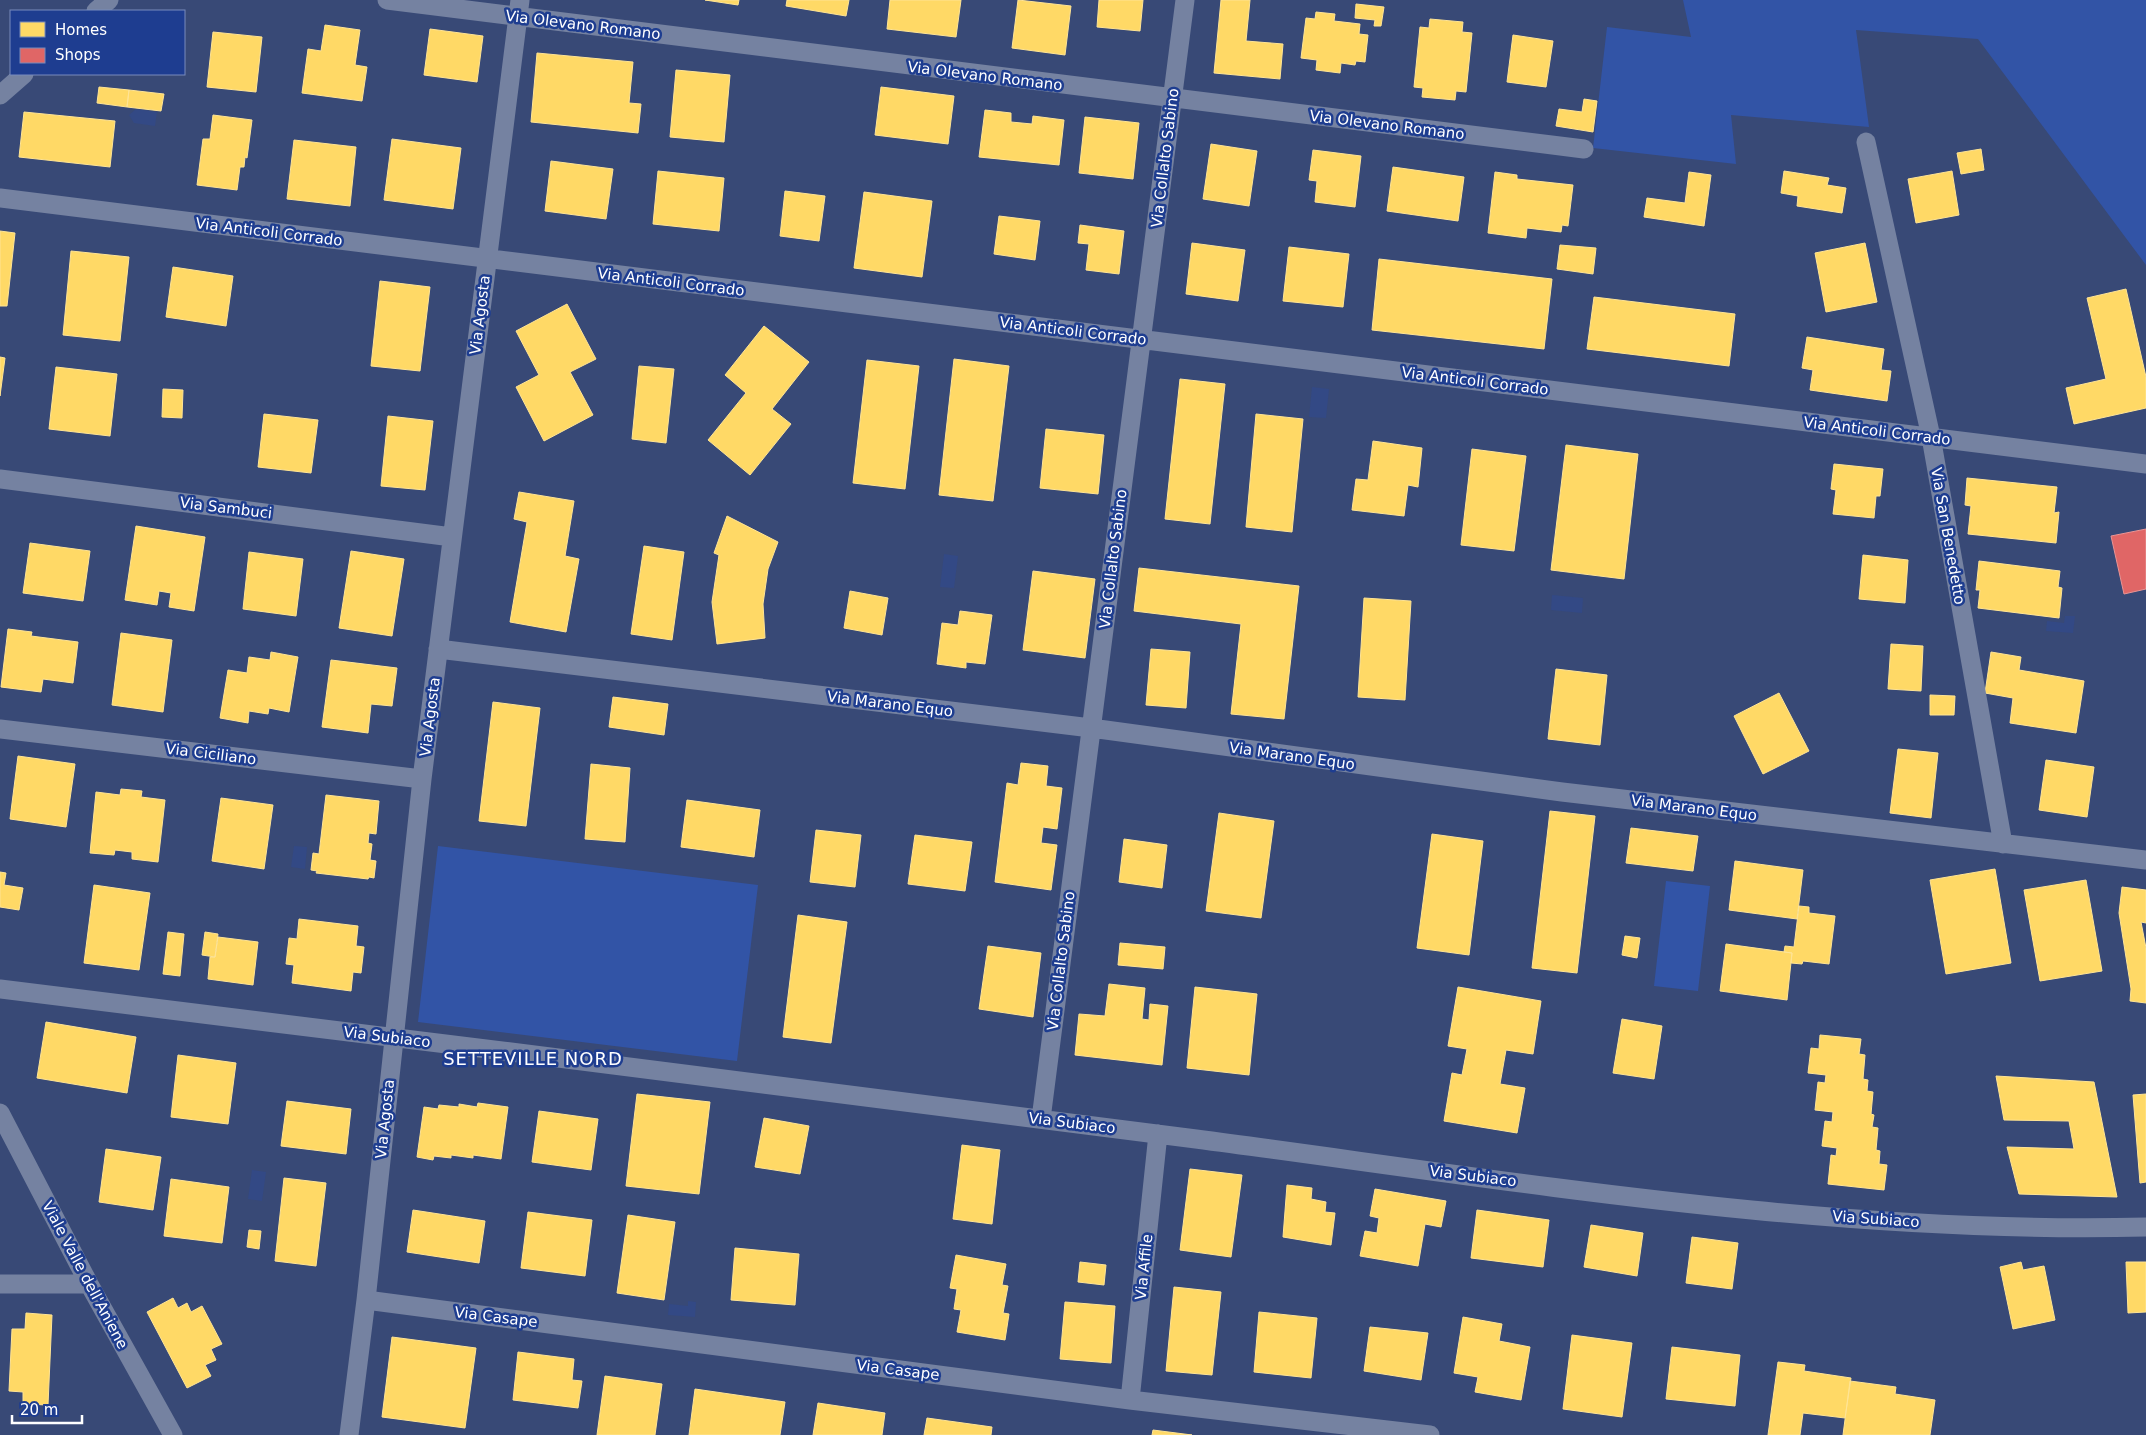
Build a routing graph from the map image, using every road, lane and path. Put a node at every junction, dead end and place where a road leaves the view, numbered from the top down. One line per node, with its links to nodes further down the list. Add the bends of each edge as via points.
1 (109, 0): 5 (street)
2 (387, 0): 4 (street, Via Olevano Romano)
3 (1185, 0): 8 (street, Via Collalto Sabino)
4 (519, 8): 8 (street, Via Olevano Romano); 12 (street, Via Agosta)
5 (97, 10)
6 (23, 75): 7 (street)
7 (0, 95)
8 (1172, 99): 10 (street, Via Olevano Romano); 13 (street, Via Collalto Sabino)
9 (1866, 142): 14 (street, Via San Benedetto)
10 (1584, 150)
11 (0, 198): 12 (street, Via Anticoli Corrado)
12 (487, 260): 13 (street, Via Anticoli Corrado); 17 (street, Via Agosta)
13 (1141, 339): 14 (street, Via Anticoli Corrado); 19 (street, Via Collalto Sabino)
14 (1931, 437): 15 (street, Via Anticoli Corrado); 22 (street, Via San Benedetto)
15 (2146, 464)
16 (0, 479): 17 (street, Via Sambuci)
17 (452, 537): 18 (street, Via Agosta)
18 (438, 649): 19 (street, Via Marano Equo); 21 (street, Via Agosta)
19 (1091, 728): 22 (street, Via Marano Equo, via 1562,792); 27 (street, Via Collalto Sabino)
20 (0, 729): 21 (street, Via Ciciliano)
21 (422, 778): 25 (street, Via Agosta)
22 (2003, 844): 23 (street, Via Marano Equo)
23 (2146, 860)
24 (0, 989): 25 (street, Via Subiaco)
25 (394, 1038): 27 (street, Via Subiaco); 32 (street, Via Agosta)
26 (0, 1113): 31 (street, Viale Valle dell'Aniene)
27 (1040, 1119): 28 (street, Via Subiaco)
28 (1158, 1134): 29 (street, Via Subiaco, via 1703,1206 1996,1227); 33 (street, Via Affile)
29 (2146, 1227)
30 (0, 1284): 31 (street)
31 (88, 1284): 35 (street, Viale Valle dell'Aniene)
32 (366, 1300): 33 (street, Via Casape); 36 (street, Via Agosta)
33 (1130, 1400): 34 (street, Via Casape)
34 (1325, 1429): 37 (street, Via Casape)
35 (173, 1435)
36 (349, 1435)
37 (1430, 1435)

